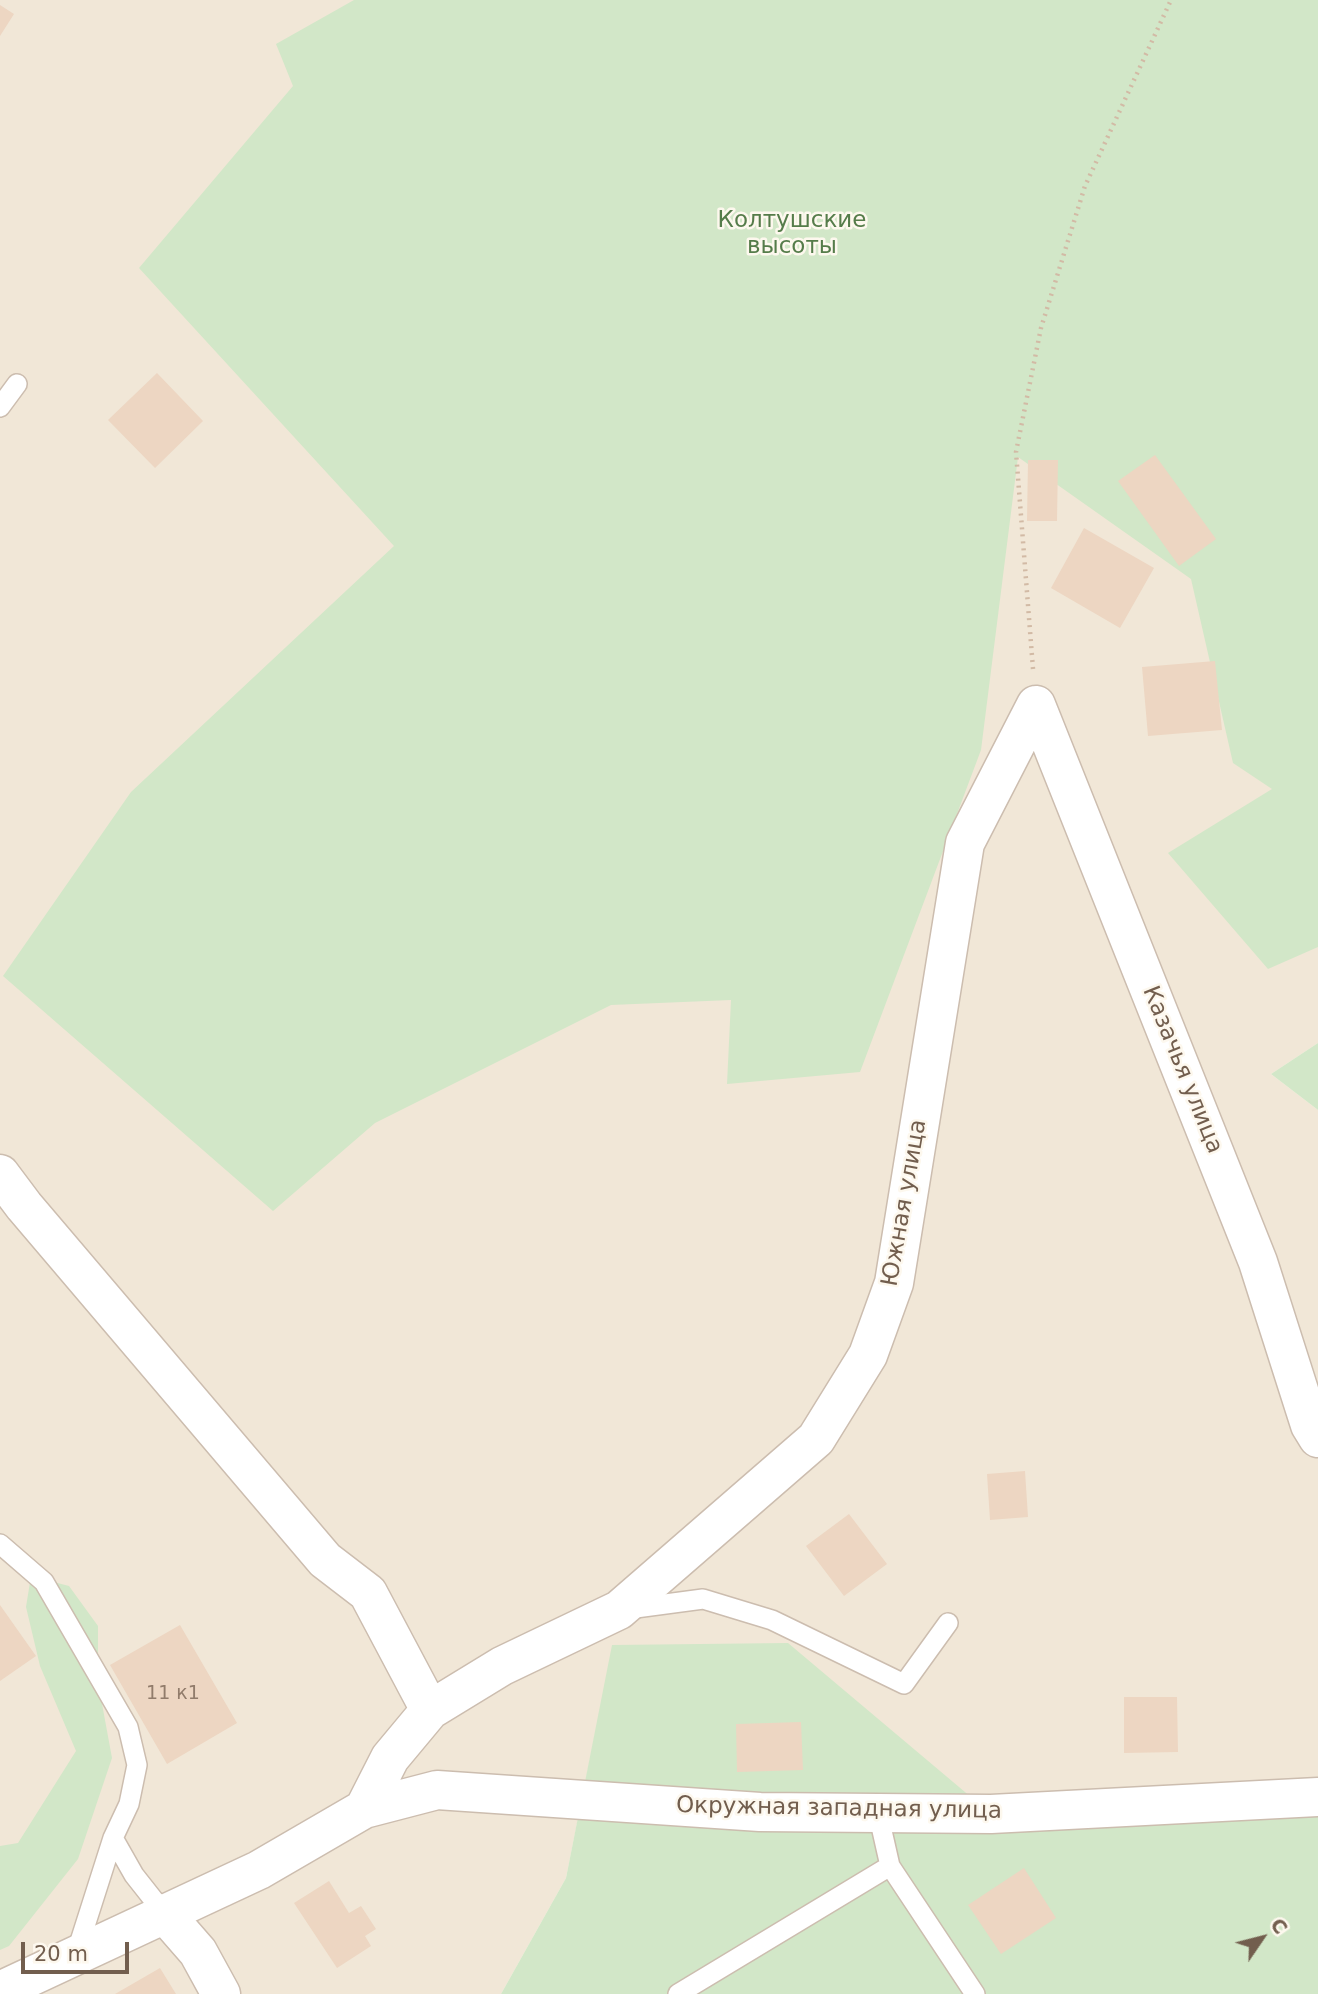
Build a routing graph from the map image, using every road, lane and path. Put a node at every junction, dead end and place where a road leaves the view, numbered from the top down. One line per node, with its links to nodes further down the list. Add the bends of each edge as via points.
1 (1171, 0): 4 (path, via 1085,186 1041,328 1016,452)
2 (17, 384): 3 (lane)
3 (0, 407)
4 (1036, 705): 6 (street, Казачья улица, via 1258,1262); 8 (street, Южная улица, via 965,843 894,1283 868,1355 816,1439)
5 (0, 1174): 10 (street, via 325,1560 368,1593)
6 (1318, 1438)
7 (2, 1548): 14 (lane, via 44,1582 128,1727 136,1765 130,1804)
8 (619, 1610): 9 (lane, via 702,1599 772,1620 904,1684); 10 (street, Южная улица, via 502,1666)
9 (948, 1623)
10 (430, 1710): 12 (street, Южная улица, via 390,1758)
11 (1318, 1797): 13 (street, Окружная западная улица, via 991,1814)
12 (364, 1809): 13 (street, Окружная западная улица, via 437,1790 760,1812); 16 (street, Окружная западная улица, via 259,1870)
13 (877, 1813): 15 (lane)
14 (113, 1839): 16 (lane); 17 (lane)
15 (890, 1866): 20 (lane); 21 (lane)
16 (164, 1913): 17 (street, Окружная западная улица); 19 (street, via 198,1952)
17 (76, 1955): 18 (street, Окружная западная улица)
18 (0, 1991)
19 (221, 1994)
20 (678, 1994)
21 (975, 1994)

